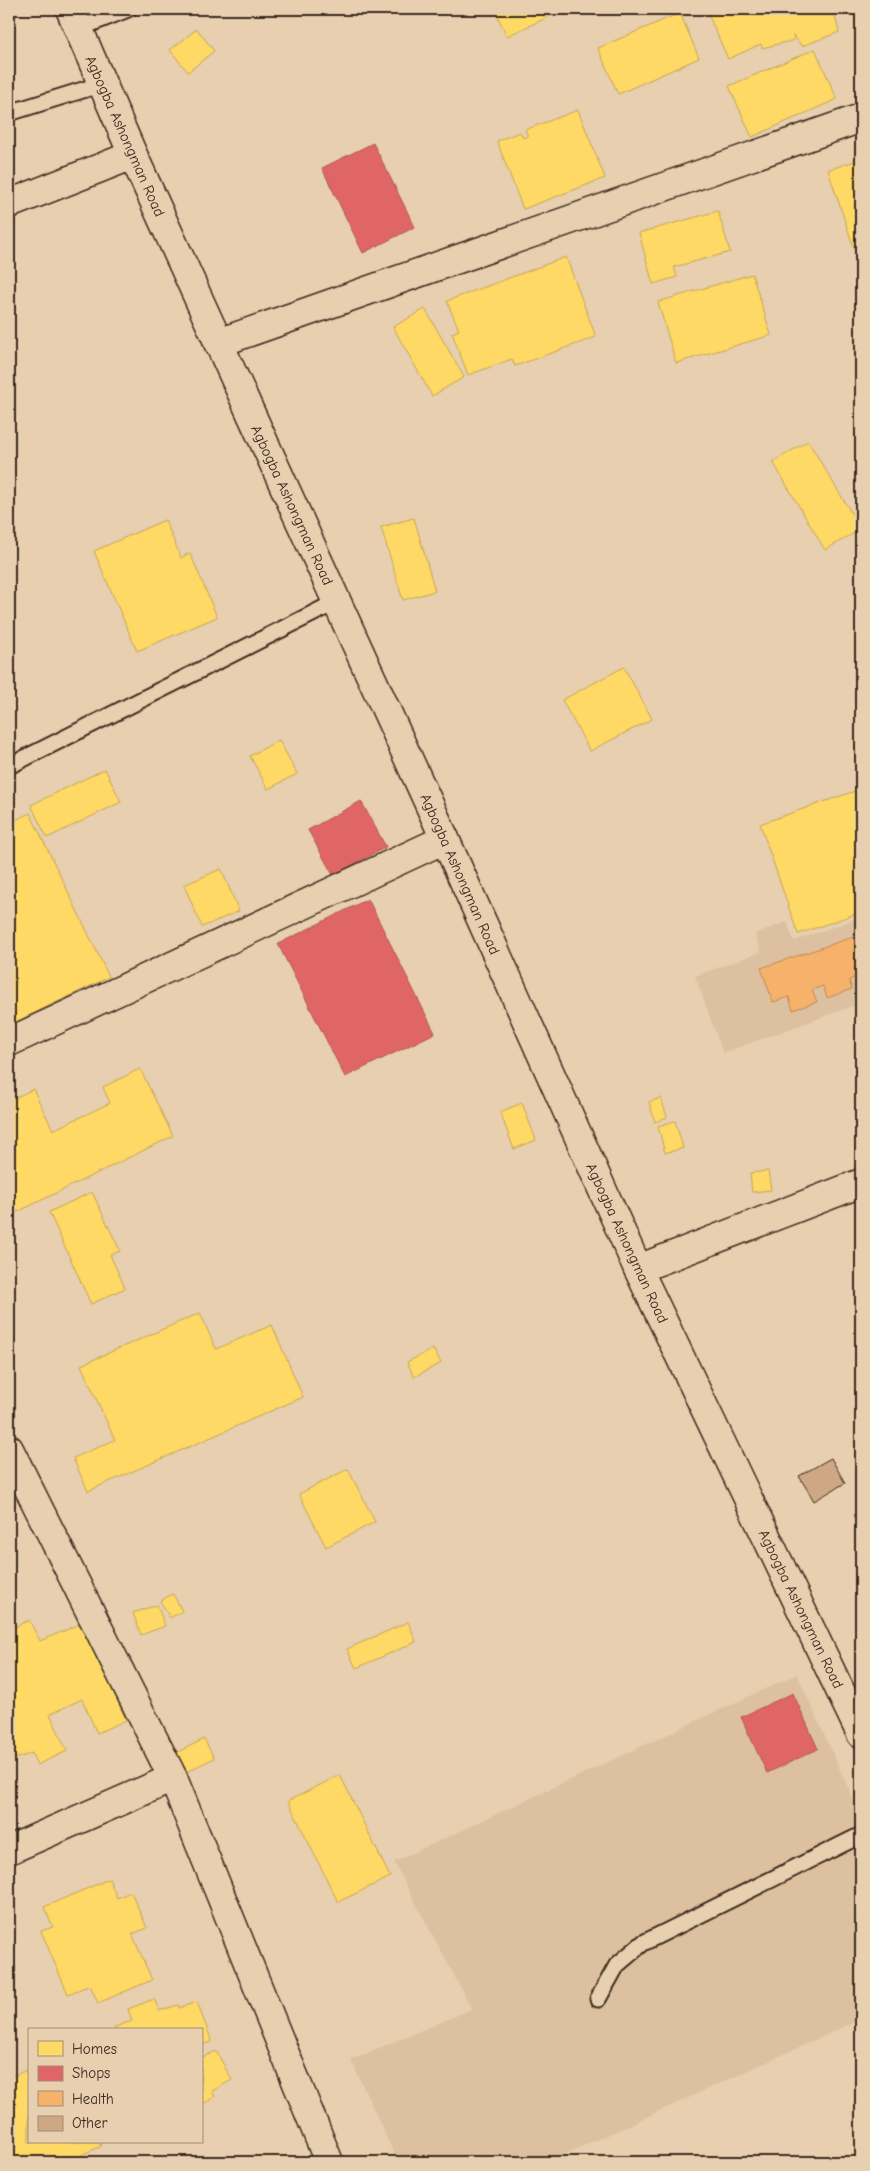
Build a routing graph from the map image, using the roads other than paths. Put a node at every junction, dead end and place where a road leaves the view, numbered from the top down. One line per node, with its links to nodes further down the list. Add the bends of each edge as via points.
1 (128, 9): 2 (lane)
2 (74, 19): 3 (street, Agbogba Ashongman Road)
3 (102, 84): 4 (lane); 6 (street, Agbogba Ashongman Road)
4 (9, 113)
5 (861, 118): 8 (street)
6 (133, 155): 7 (street); 8 (street, Agbogba Ashongman Road)
7 (9, 204)
8 (218, 343): 9 (street, Agbogba Ashongman Road)
9 (336, 602): 10 (lane); 11 (street, Agbogba Ashongman Road)
10 (9, 766)
11 (445, 839): 12 (street); 14 (street, Agbogba Ashongman Road)
12 (9, 1042)
13 (861, 1183): 14 (street)
14 (638, 1269): 16 (street, Agbogba Ashongman Road)
15 (9, 1449): 17 (street)
16 (861, 1734)
17 (173, 1778): 19 (street); 21 (street)
18 (861, 1835): 20 (lane, via 643,1943 618,1965)
19 (9, 1850)
20 (598, 1998)
21 (329, 2162)

